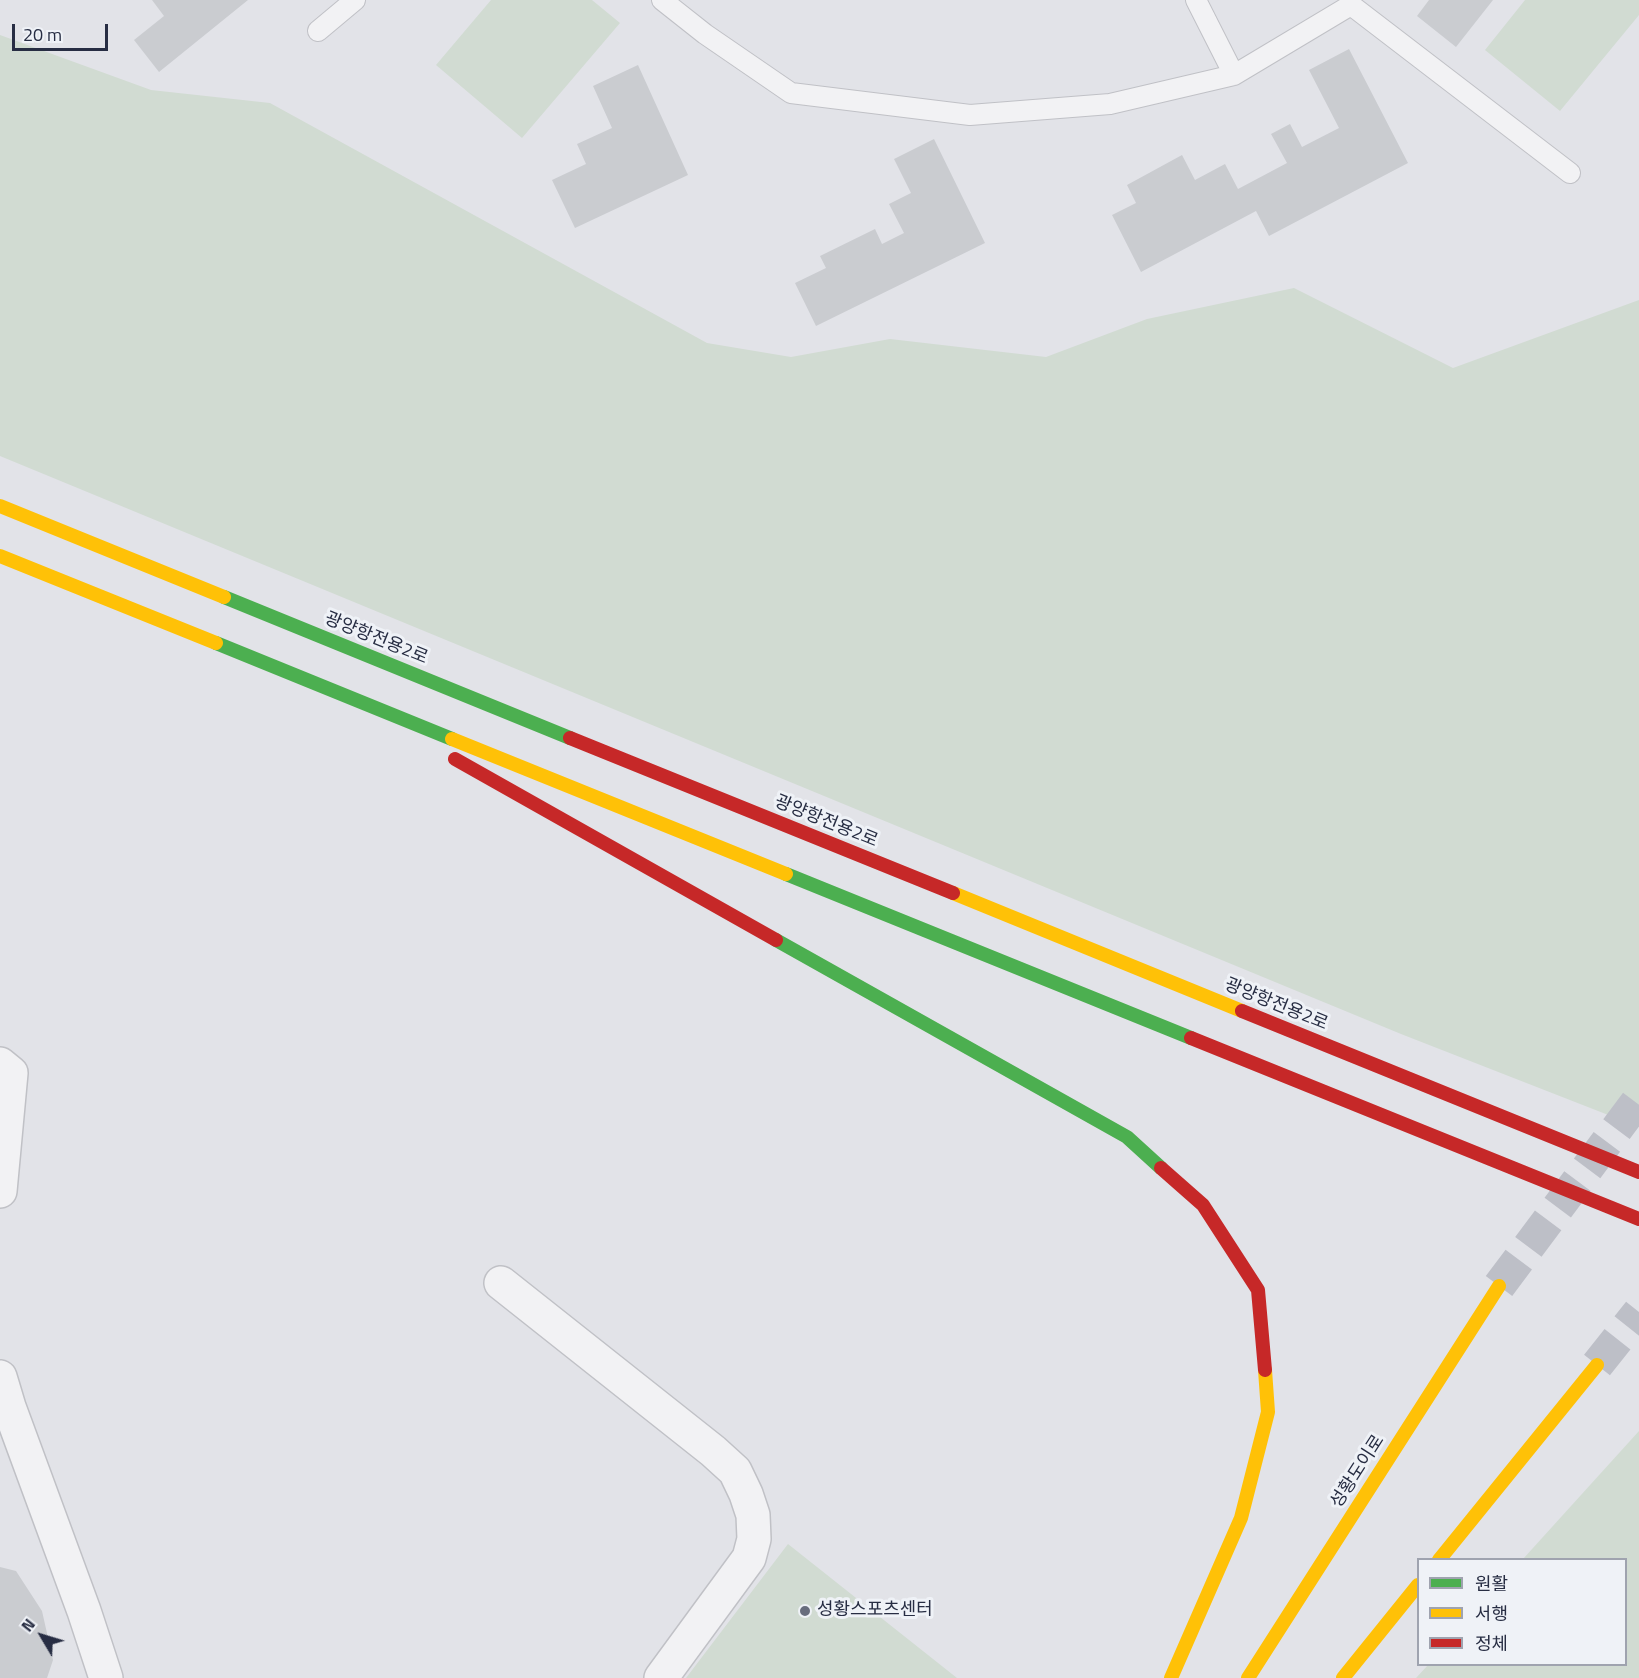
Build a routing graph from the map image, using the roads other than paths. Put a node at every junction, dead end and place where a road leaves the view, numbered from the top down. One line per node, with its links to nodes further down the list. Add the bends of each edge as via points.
1 (355, 0): 5 (lane)
2 (662, 0): 6 (lane, via 791,93 970,115 1110,104)
3 (1196, 0): 6 (lane)
4 (1353, 2): 6 (lane); 7 (lane)
5 (318, 31)
6 (1234, 75)
7 (1570, 173)
8 (0, 506): 12 (main road, 광양항전용2로)
9 (0, 556): 10 (main road)
10 (336, 692): 14 (main road); 23 (main road, via 1127,1137 1203,1205 1258,1290 1268,1412 1240,1518)
11 (0, 1064): 13 (street, via 11,1073)
12 (1639, 1172)
13 (0, 1191)
14 (1639, 1219)
15 (501, 1283): 22 (street, via 713,1451 735,1471 746,1494 754,1527 749,1558)
16 (1499, 1286): 24 (main road, 성황도이로)
17 (1597, 1365): 19 (main road)
18 (0, 1377): 21 (street)
19 (1441, 1558)
20 (1417, 1587): 25 (main road)
21 (106, 1678)
22 (661, 1678)
23 (1171, 1678)
24 (1248, 1678)
25 (1343, 1678)

